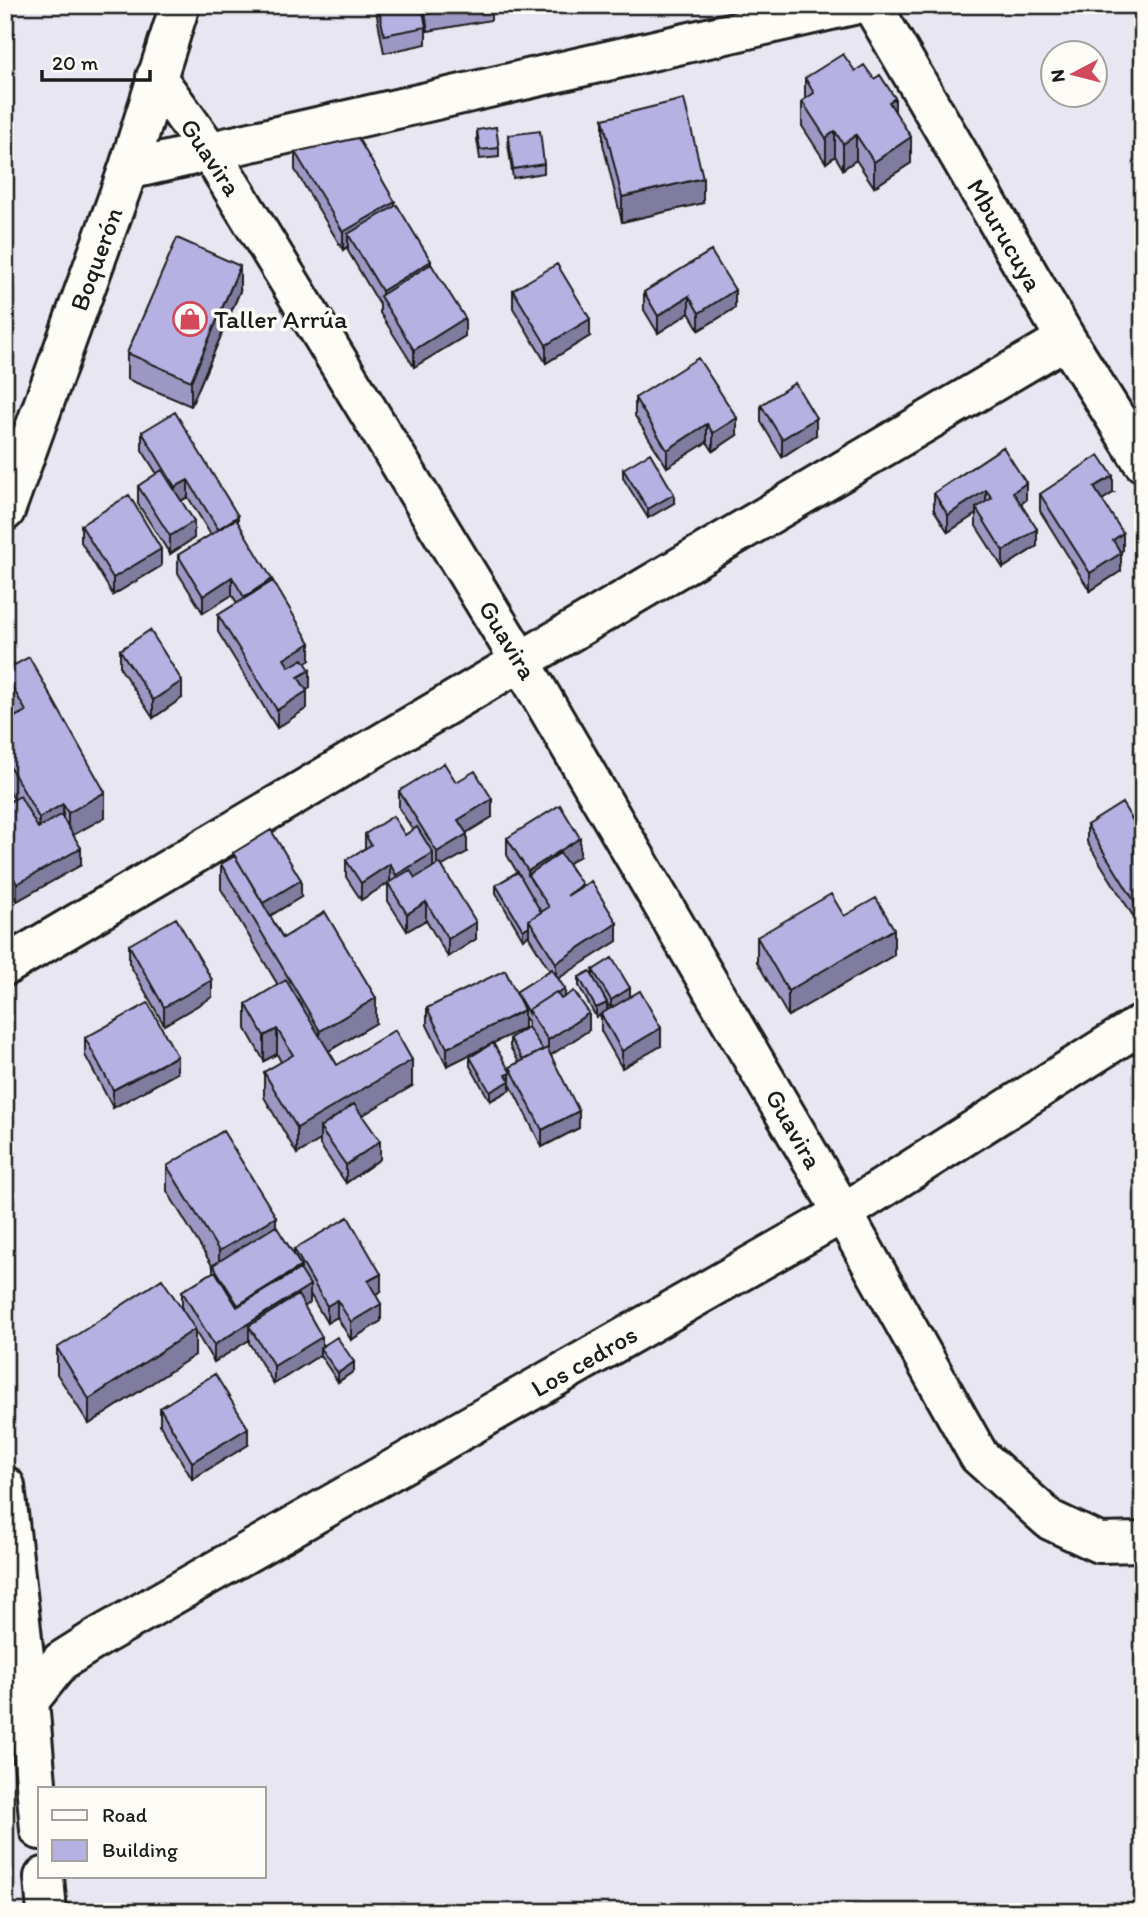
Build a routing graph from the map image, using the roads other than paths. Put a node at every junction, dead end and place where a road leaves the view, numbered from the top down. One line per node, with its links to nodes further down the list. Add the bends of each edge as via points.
1 (180, 5): 4 (street, Boquerón)
2 (853, 5): 5 (street)
3 (872, 5): 7 (street, Mburucuya)
4 (156, 77): 5 (street, Guavira); 6 (street, Boquerón)
5 (211, 152): 6 (street); 10 (street, Guavira)
6 (128, 170): 9 (street, Boquerón)
7 (1066, 340): 8 (street, Mburucuya); 10 (street)
8 (1143, 462)
9 (5, 511)
10 (521, 662): 11 (street); 13 (street, Guavira)
11 (5, 966)
12 (1143, 1023): 13 (street, Los cedros)
13 (843, 1213): 15 (street, Guavira, via 979,1456 1051,1520 1099,1543); 17 (street, Los cedros, via 99,1637 61,1661)
14 (5, 1486): 16 (street)
15 (1143, 1542)
16 (11, 1596): 17 (street)
17 (17, 1710): 18 (street)
18 (38, 1820)
19 (44, 1878): 20 (street)
20 (47, 1912)

